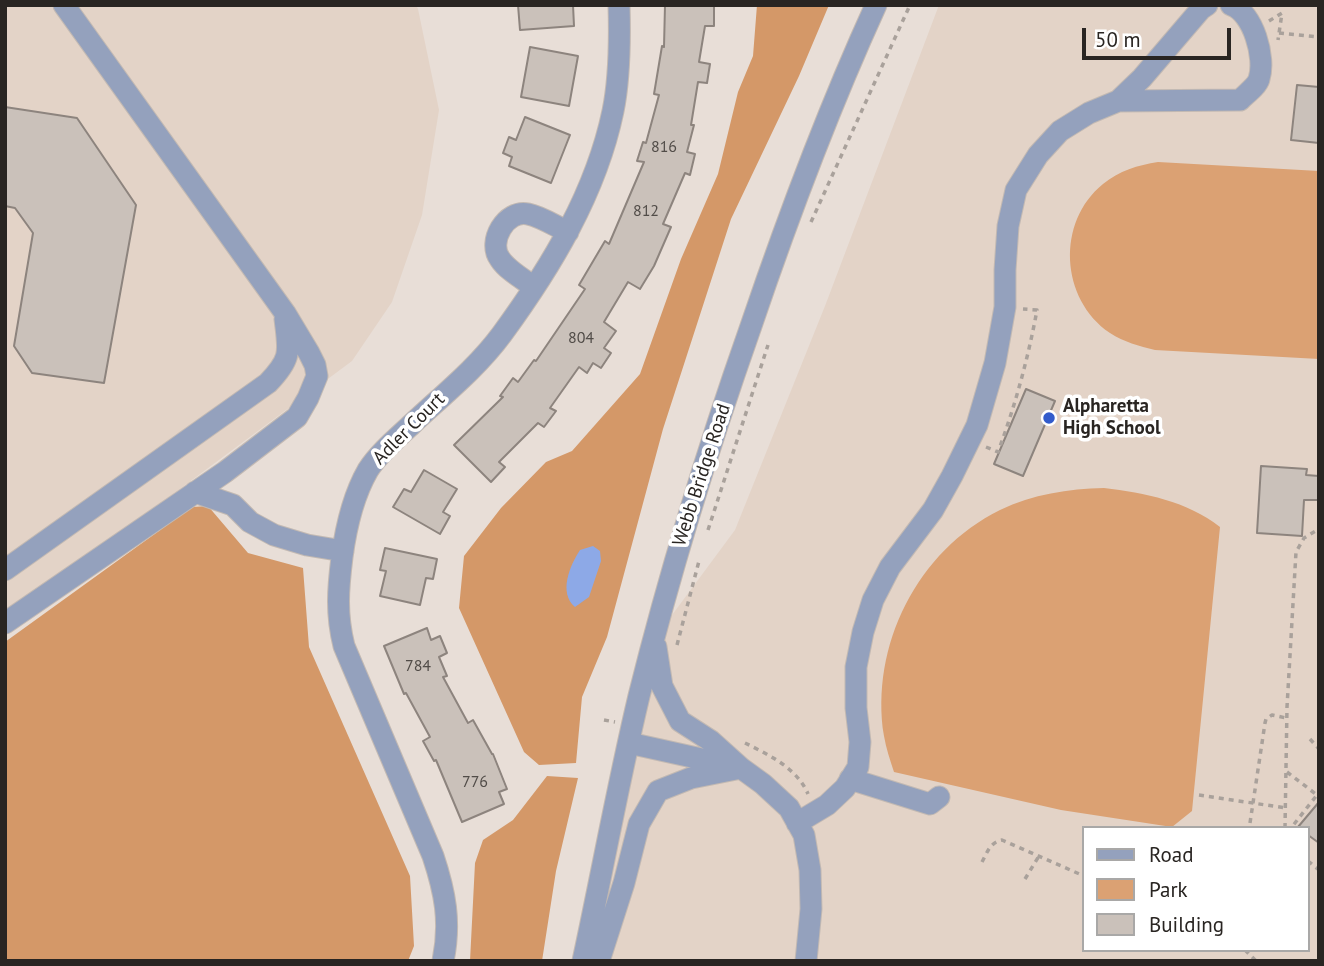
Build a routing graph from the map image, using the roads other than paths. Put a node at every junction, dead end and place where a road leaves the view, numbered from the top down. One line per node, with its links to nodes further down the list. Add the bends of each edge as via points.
1 (64, 5): 9 (street)
2 (619, 5): 7 (street, Adler Court, via 613,111 595,176)
3 (876, 5): 16 (street, Webb Bridge Road, via 790,212 683,532)
4 (1207, 5): 6 (street)
5 (1231, 5): 6 (street, via 1255,31 1262,56 1259,81 1240,100)
6 (1118, 101): 19 (street, via 1060,131 1016,190 1008,226 1005,307 977,425 933,510 890,567 863,632 856,667 858,767)
7 (568, 232): 8 (street, Adler Court); 8 (street, via 518,213 503,225 495,241 496,252)
8 (534, 287): 13 (street, Adler Court, via 476,364 369,469 355,500)
9 (285, 313): 10 (street, via 317,376 297,417); 14 (street, via 286,360 268,383)
10 (225, 472): 11 (street); 12 (street)
11 (195, 492): 12 (street); 15 (street)
12 (233, 505): 13 (street, via 250,522 274,535)
13 (343, 551): 22 (street, Adler Court, via 339,626 440,878 447,926)
14 (5, 570)
15 (5, 623)
16 (655, 638): 17 (street, Webb Bridge Road); 18 (street, via 662,686 680,721 711,740)
17 (629, 743): 18 (street); 23 (street, Webb Bridge Road)
18 (741, 768): 21 (street, via 789,808); 24 (street, via 691,778 658,791 639,824)
19 (850, 779): 20 (street, via 930,804); 21 (street, via 827,805)
20 (939, 797)
21 (797, 822): 25 (street, via 810,870)
22 (443, 961)
23 (583, 961)
24 (599, 961)
25 (806, 961)

